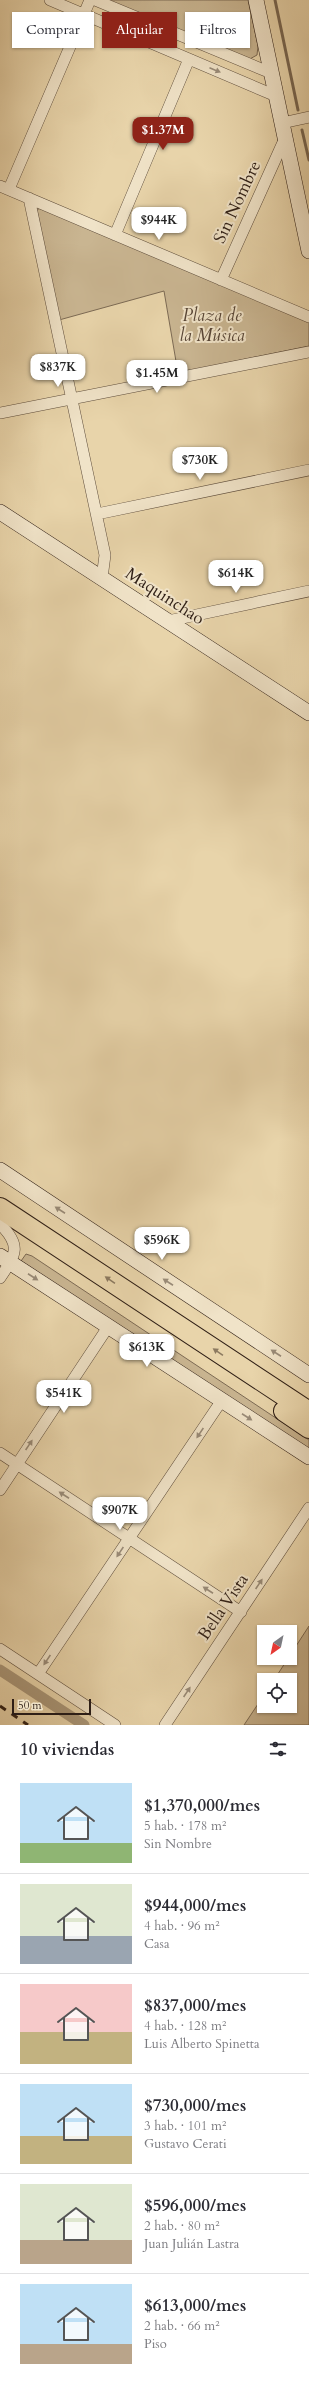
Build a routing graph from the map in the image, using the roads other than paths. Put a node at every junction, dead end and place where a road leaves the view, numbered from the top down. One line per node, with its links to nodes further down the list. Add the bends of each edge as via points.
1 (50, 0): 5 (street)
2 (90, 0): 6 (street)
3 (95, 0): 10 (street)
4 (256, 0): 10 (street)
5 (79, 12)
6 (85, 12)
7 (94, 18): 9 (street)
8 (68, 48): 15 (street)
9 (190, 59): 11 (street, one-way to 11); 17 (street)
10 (271, 73): 11 (street)
11 (276, 96): 13 (street)
12 (309, 119): 13 (street)
13 (282, 123): 14 (street)
14 (285, 138): 18 (street); 19 (street, Sin Nombre)
15 (4, 188): 16 (street)
16 (29, 198): 17 (street); 22 (street)
17 (115, 235): 19 (street)
18 (309, 251)
19 (220, 280): 20 (street)
20 (309, 318)
21 (309, 352): 22 (street)
22 (72, 399): 23 (street); 26 (street)
23 (0, 413)
24 (309, 470): 26 (street)
25 (0, 512): 27 (street, Maquinchao)
26 (96, 514): 27 (street, via 106,558)
27 (102, 578): 29 (street, Maquinchao)
28 (309, 591): 29 (street)
29 (168, 621): 30 (street, Maquinchao)
30 (309, 713)
31 (0, 1170): 37 (street, one-way to 31)
32 (0, 1208): 39 (highway, one-way to 32)
33 (0, 1224): 34 (street, via 15,1245 15,1254); 40 (highway)
34 (5, 1259): 35 (street); 36 (street, one-way to 36)
35 (0, 1278)
36 (108, 1327): 38 (street); 43 (street, one-way to 36)
37 (309, 1375)
38 (222, 1400): 42 (street, one-way to 42); 46 (street, one-way to 46)
39 (309, 1412)
40 (309, 1428)
41 (0, 1453): 43 (street)
42 (309, 1457)
43 (17, 1464): 44 (street); 46 (street, one-way to 43)
44 (0, 1490)
45 (309, 1508): 47 (street, Bella Vista, one-way to 45)
46 (129, 1538): 47 (street, one-way to 46); 49 (street, one-way to 49)
47 (241, 1612): 51 (street, Bella Vista, one-way to 47)
48 (0, 1649): 49 (street)
49 (38, 1674): 50 (street)
50 (115, 1725)
51 (166, 1725)

